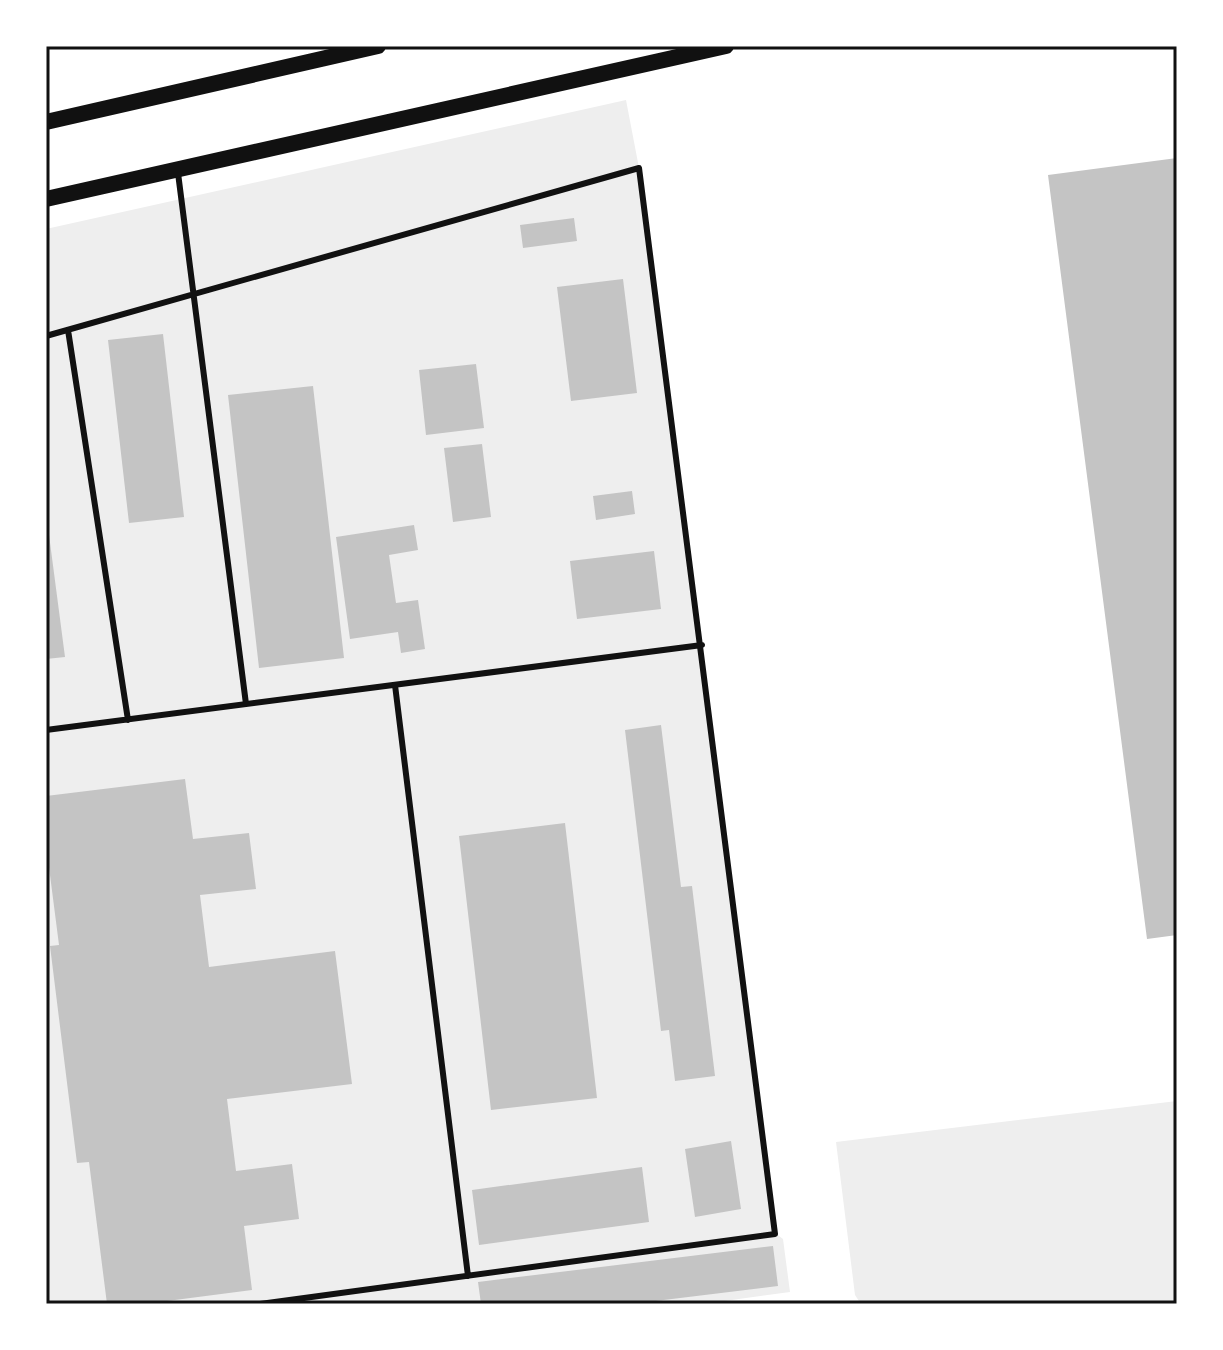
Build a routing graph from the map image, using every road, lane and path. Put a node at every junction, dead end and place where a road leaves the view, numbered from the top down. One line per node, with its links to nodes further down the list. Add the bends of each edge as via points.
1 (378, 46): 3 (main road)
2 (726, 46): 4 (main road)
3 (46, 122)
4 (177, 169): 5 (main road); 6 (lane)
5 (46, 199)
6 (196, 294): 7 (lane); 9 (lane, via 639,168); 11 (lane)
7 (68, 330): 8 (lane); 12 (lane)
8 (46, 336)
9 (702, 645): 10 (lane); 14 (lane, via 775,1234)
10 (395, 685): 11 (lane); 14 (lane)
11 (246, 704): 12 (lane)
12 (128, 720): 13 (lane)
13 (46, 730)
14 (468, 1276): 15 (lane)
15 (260, 1304)

